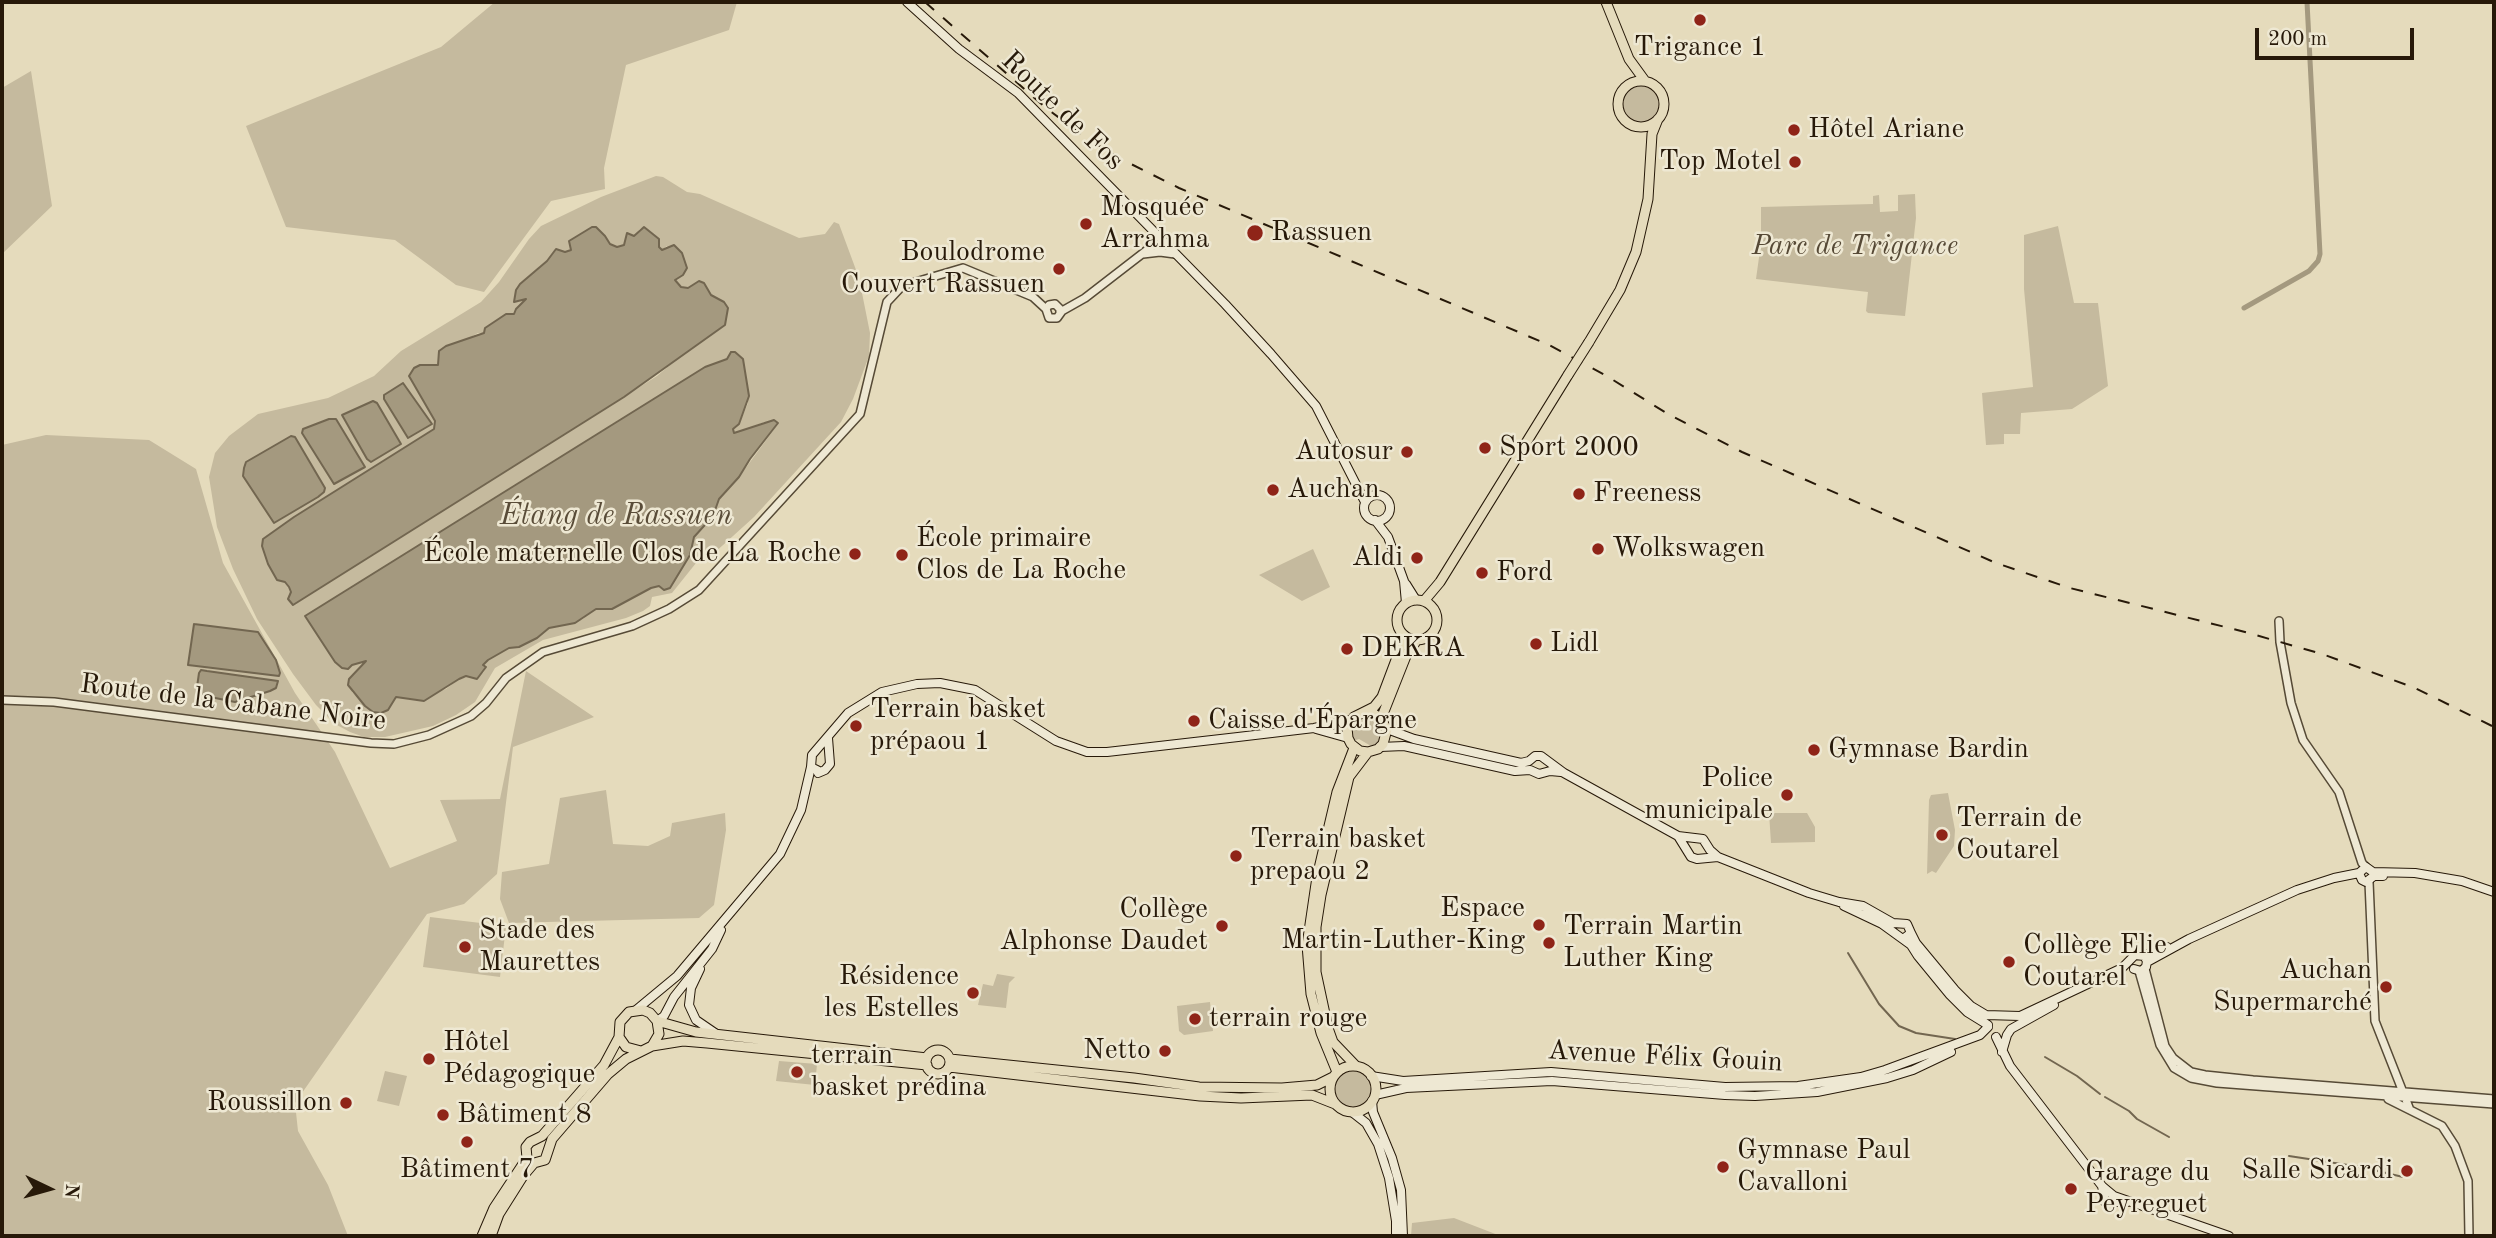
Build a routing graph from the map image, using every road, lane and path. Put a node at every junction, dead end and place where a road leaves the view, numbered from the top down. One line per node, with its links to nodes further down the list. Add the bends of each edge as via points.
1 (907, 2): 9 (main road, Route de Fos, via 1018,93)
2 (1606, 2): 3 (main road)
3 (1629, 59): 4 (main road); 5 (main road)
4 (1645, 81): 5 (main road); 6 (main road, via 1662,95)
5 (1625, 87): 7 (main road, via 1619,113)
6 (1658, 119): 7 (main road); 8 (main road)
7 (1635, 126): 8 (main road)
8 (1650, 147): 19 (main road, bridge, via 1648,199 1636,252 1620,290)
9 (1152, 231): 10 (street, via 1154,243); 11 (main road, Route de Fos)
10 (1143, 254): 11 (street); 26 (street, Route de la Cabane Noire, via 1069,307 1054,308 963,268 896,290 887,302 860,414 699,590 632,626 543,652 506,678 471,716 429,735 394,744 371,743 54,702)
11 (1175, 254): 12 (main road, Route de Fos, via 1309,398)
12 (1352, 475): 13 (main road); 14 (main road, Route de Fos)
13 (1375, 495): 14 (main road); 15 (main road, via 1388,501)
14 (1365, 502): 16 (main road, via 1365,513)
15 (1387, 516): 16 (main road); 17 (main road)
16 (1375, 520): 17 (main road)
17 (1388, 537): 18 (main road)
18 (1404, 582): 20 (main road); 21 (main road)
19 (1440, 582): 20 (main road); 22 (main road)
20 (1420, 600): 21 (main road); 22 (main road)
21 (1406, 603): 24 (main road, via 1397,618)
22 (1433, 607): 25 (main road, via 1436,629)
23 (2279, 621): 50 (street, via 2291,703 2303,740 2339,792)
24 (1405, 636): 25 (main road); 27 (main road, via 1382,697)
25 (1417, 640): 28 (main road)
26 (2, 700)
27 (1363, 713): 28 (main road); 29 (main road)
28 (1381, 719): 31 (main road)
29 (1351, 720): 30 (main road); 33 (main road)
30 (1314, 728): 32 (main road, via 1087,752 1056,741 975,690 940,683 882,692 848,713); 33 (main road)
31 (1387, 729): 34 (main road); 40 (main road)
32 (828, 737): 36 (main road); 38 (main road)
33 (1348, 737): 35 (main road)
34 (1380, 747): 37 (main road); 40 (main road, via 1404,746 1515,771)
35 (1354, 748): 37 (main road); 72 (main road, via 1323,852 1307,945 1311,994)
36 (816, 752): 38 (main road); 41 (main road, via 810,759)
37 (1368, 752): 71 (main road, via 1349,777 1316,927 1316,972 1328,1028 1333,1042)
38 (828, 755): 41 (main road, via 828,767)
39 (1545, 759): 40 (main road, via 1535,756); 42 (main road); 43 (main road)
40 (1530, 766): 42 (main road, via 1538,774)
41 (815, 769): 52 (main road, via 780,854)
42 (1544, 771): 43 (main road)
43 (1564, 773): 44 (main road)
44 (1678, 836): 45 (main road); 47 (main road)
45 (1692, 838): 46 (main road, via 1703,839); 47 (main road)
46 (1708, 847): 48 (main road); 49 (main road)
47 (1686, 848): 48 (main road, via 1691,857)
48 (1704, 857): 49 (main road)
49 (1718, 857): 53 (main road, via 1839,902 1863,906)
50 (2366, 875): 51 (main road, via 2386,871 2439,876); 57 (main road, via 2297,891 2189,939); 74 (street, via 2375,1021)
51 (2494, 892)
52 (727, 919): 55 (main road); 58 (main road, via 677,976)
53 (1898, 928): 54 (main road, via 1897,936); 54 (main road, via 1909,926)
54 (1907, 936): 59 (main road, via 1971,1006); 62 (main road, via 1919,958 1967,1012)
55 (704, 960): 61 (main road); 64 (main road, via 689,1004 696,1020)
56 (2131, 960): 57 (main road); 57 (main road, via 2138,954); 60 (main road, via 2020,1016)
57 (2142, 966): 63 (main road, via 2069,998); 74 (street, via 2165,1046 2191,1072); 75 (street, via 2160,1045 2181,1073 2217,1083)
58 (636, 1010): 61 (main road); 65 (main road, via 620,1022)
59 (1994, 1015): 60 (main road); 62 (main road)
60 (2008, 1017): 63 (main road)
61 (657, 1021): 64 (main road); 66 (main road, via 659,1034)
62 (1991, 1031): 63 (main road); 68 (main road); 73 (main road, Avenue Félix Gouin, via 1861,1077 1798,1086 1725,1087 1551,1072 1403,1081); 76 (main road, Avenue Félix Gouin, via 1913,1070 1817,1092 1725,1095 1552,1081 1406,1088)
63 (2009, 1032): 68 (main road)
64 (719, 1035): 69 (main road)
65 (619, 1037): 67 (main road, via 626,1047); 81 (main road, via 593,1079)
66 (652, 1046): 67 (main road); 69 (main road, via 683,1041)
67 (641, 1051): 82 (main road, via 608,1074)
68 (2002, 1052): 88 (main road, via 2109,1194)
69 (927, 1061): 70 (main road, via 935,1073 943,1073); 70 (main road, via 939,1050 946,1053)
70 (949, 1063): 72 (main road, via 1199,1087 1308,1086); 78 (main road, via 1200,1096 1312,1095)
71 (1356, 1066): 72 (main road); 73 (main road)
72 (1335, 1075): 78 (main road, via 1330,1091)
73 (1371, 1076): 76 (main road)
74 (2404, 1094): 75 (street); 77 (street); 79 (street)
75 (2378, 1095): 79 (street)
76 (1373, 1098): 80 (main road, via 1363,1109); 87 (main road, via 1373,1112 1401,1189)
77 (2494, 1102)
78 (1335, 1104): 80 (main road)
79 (2410, 1110): 89 (street, via 2442,1126 2455,1146 2468,1181)
80 (1352, 1112): 86 (main road, via 1366,1123 1378,1144 1389,1178)
81 (535, 1140): 82 (main road); 83 (main road, via 526,1147)
82 (548, 1149): 83 (main road, via 545,1160)
83 (531, 1160): 84 (main road, via 494,1209); 85 (main road)
84 (482, 1236)
85 (491, 1236)
86 (1396, 1236)
87 (1403, 1236)
88 (2229, 1236)
89 (2469, 1236)

